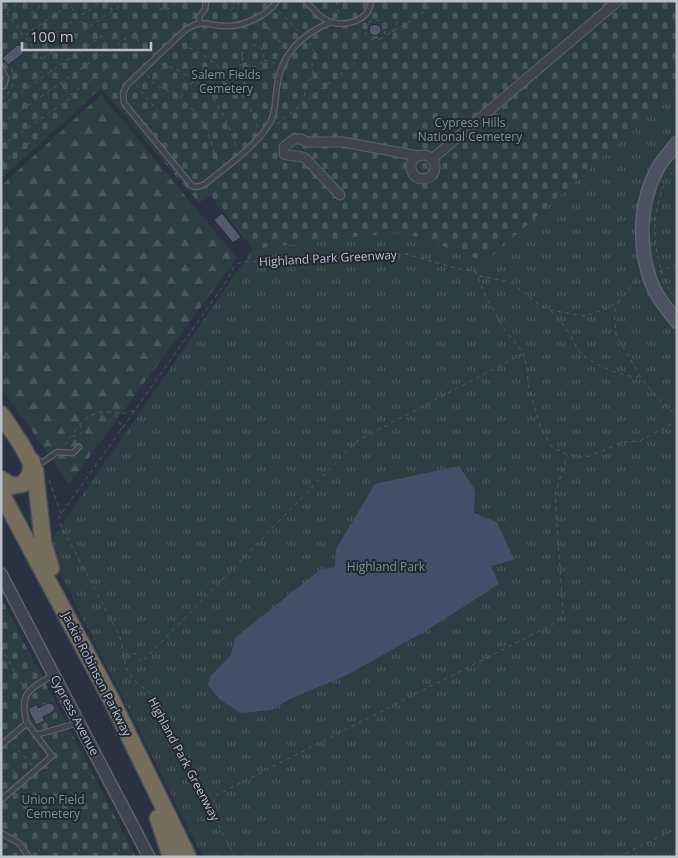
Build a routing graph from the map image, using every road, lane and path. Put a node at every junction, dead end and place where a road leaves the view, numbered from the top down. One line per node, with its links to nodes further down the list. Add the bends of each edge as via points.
1 (21, 1): 24 (path)
2 (48, 1): 25 (path)
3 (67, 1): 19 (path)
4 (75, 1): 19 (path)
5 (102, 1): 27 (path)
6 (106, 1): 23 (path)
7 (128, 1): 32 (path)
8 (156, 1): 9 (path, via 163,12)
9 (180, 1)
10 (206, 1): 31 (lane, via 205,10 199,17)
11 (232, 1): 21 (path)
12 (241, 1): 21 (path)
13 (306, 1): 29 (lane)
14 (336, 1): 30 (path)
15 (371, 1): 30 (lane, via 364,16 348,24)
16 (436, 1): 33 (path, via 428,10)
17 (618, 1): 73 (street)
18 (276, 2): 26 (lane); 37 (path, via 288,22)
19 (70, 5): 27 (path); 35 (path)
20 (1, 6): 24 (path)
21 (236, 6): 22 (path)
22 (231, 10)
23 (113, 11)
24 (6, 12): 35 (path)
25 (31, 13)
26 (260, 16): 31 (lane, via 225,26); 42 (path, via 276,38)
27 (78, 17): 32 (path); 34 (path)
28 (399, 18): 33 (path)
29 (331, 22): 30 (lane); 37 (lane)
30 (341, 23)
31 (200, 24): 39 (lane, via 194,24)
32 (86, 29): 44 (path)
33 (392, 32): 38 (path)
34 (55, 33)
35 (24, 35): 44 (path)
36 (102, 36): 53 (path)
37 (304, 36): 42 (lane); 62 (path, via 316,56 312,60 313,74)
38 (380, 39): 38 (path, via 385,33 385,26 377,20 371,21 365,28 366,35 371,40)
39 (174, 40): 46 (lane); 54 (path, via 208,58)
40 (117, 45): 41 (path, via 134,35)
41 (141, 45)
42 (290, 49): 50 (lane)
43 (107, 52): 57 (path)
44 (43, 59): 53 (path)
45 (263, 60): 48 (path, via 255,67); 48 (path, via 261,47 253,44 246,46 242,53); 50 (path)
46 (153, 61): 52 (lane); 56 (path)
47 (357, 61): 67 (path)
48 (244, 63): 54 (path)
49 (110, 66): 60 (path)
50 (282, 66): 67 (lane, via 271,121)
51 (1, 68): 59 (lane, via 6,78)
52 (143, 70): 55 (lane); 61 (path, via 155,85)
53 (52, 71): 57 (path); 63 (path)
54 (229, 76): 58 (path); 67 (path, via 250,108)
55 (133, 80): 64 (path); 70 (lane, via 123,93 124,103 192,186 205,184)
56 (194, 80): 61 (path); 70 (path, via 221,109)
57 (61, 83): 60 (path); 65 (path)
58 (222, 83)
59 (1, 87)
60 (70, 95): 69 (path, via 71,98)
61 (180, 98): 75 (path, via 203,121)
62 (302, 105)
63 (1, 106)
64 (158, 111)
65 (1, 124)
66 (40, 136): 74 (path)
67 (260, 136): 70 (lane)
68 (677, 143): 85 (main road, via 658,168 646,199 641,237 649,277)
69 (1, 146)
70 (239, 155)
71 (418, 156): 73 (street); 73 (street, via 410,165 418,178 426,179 432,174 435,166); 77 (street, via 343,142 307,142 301,139 294,139 284,147 284,154 306,158)
72 (1, 159): 74 (path)
73 (432, 159)
74 (2, 162)
75 (219, 163)
76 (677, 165): 79 (path, via 659,202 655,242)
77 (340, 195)
78 (677, 266): 79 (path)
79 (661, 272): 83 (path)
80 (478, 276): 84 (path, via 510,282); 86 (path, via 486,297); 88 (path, Highland Park Greenway, via 470,270 406,254 239,262)
81 (636, 282): 82 (path)
82 (619, 301): 84 (path, via 584,316); 87 (path, via 614,313 616,335)
83 (677, 302)
84 (551, 310): 87 (path, via 586,357 630,377)
85 (677, 322)
86 (522, 354): 98 (path, via 540,429 552,447); 108 (path, via 357,441 142,662 136,654)
87 (641, 378): 91 (path)
88 (137, 409): 89 (path); 94 (path, Highland Park Greenway)
89 (115, 413): 93 (path, via 101,412); 94 (path)
90 (1, 414): 99 (highway)
91 (677, 416)
92 (677, 421): 98 (path, via 640,441 623,442 590,456)
93 (80, 424): 95 (path); 95 (path, via 81,435)
94 (121, 432): 104 (path, Highland Park Greenway)
95 (71, 436): 97 (path)
96 (79, 447): 97 (lane, via 73,454)
97 (57, 452): 99 (lane, via 43,462)
98 (567, 454): 123 (path, via 555,495 563,612 560,619 215,796)
99 (32, 461): 101 (highway, via 30,475 23,484 16,487); 106 (highway, via 45,551)
100 (47, 476): 104 (path)
101 (1, 479)
102 (1, 493): 106 (highway, Jackie Robinson Parkway)
103 (1, 514): 124 (highway, Jackie Robinson Parkway, via 66,631)
104 (62, 515): 108 (path, Highland Park Greenway, via 60,526 118,633)
105 (1, 574): 112 (street, Cypress Avenue)
106 (77, 633): 131 (highway, Jackie Robinson Parkway)
107 (1, 647): 110 (path)
108 (124, 654): 123 (path, Highland Park Greenway, via 128,672 150,693)
109 (1, 659): 111 (path)
110 (8, 659): 111 (path); 113 (path)
111 (2, 662)
112 (54, 675): 113 (lane); 115 (street, Cypress Avenue)
113 (27, 693): 114 (lane, via 23,710)
114 (27, 723): 116 (lane); 117 (lane)
115 (79, 723): 116 (lane); 128 (street, Cypress Avenue)
116 (36, 735): 120 (lane, via 52,756)
117 (8, 739): 118 (lane); 120 (path)
118 (1, 745)
119 (1, 758): 121 (path)
120 (36, 770): 121 (lane)
121 (22, 782): 122 (lane)
122 (1, 800)
123 (212, 811): 132 (path, Highland Park Greenway)
124 (158, 818): 129 (highway); 130 (highway, Jackie Robinson Parkway)
125 (677, 828): 133 (path)
126 (1, 833): 127 (lane, via 19,843)
127 (28, 856)
128 (148, 857)
129 (172, 857)
130 (177, 857)
131 (188, 857)
132 (235, 857)
133 (618, 857)

